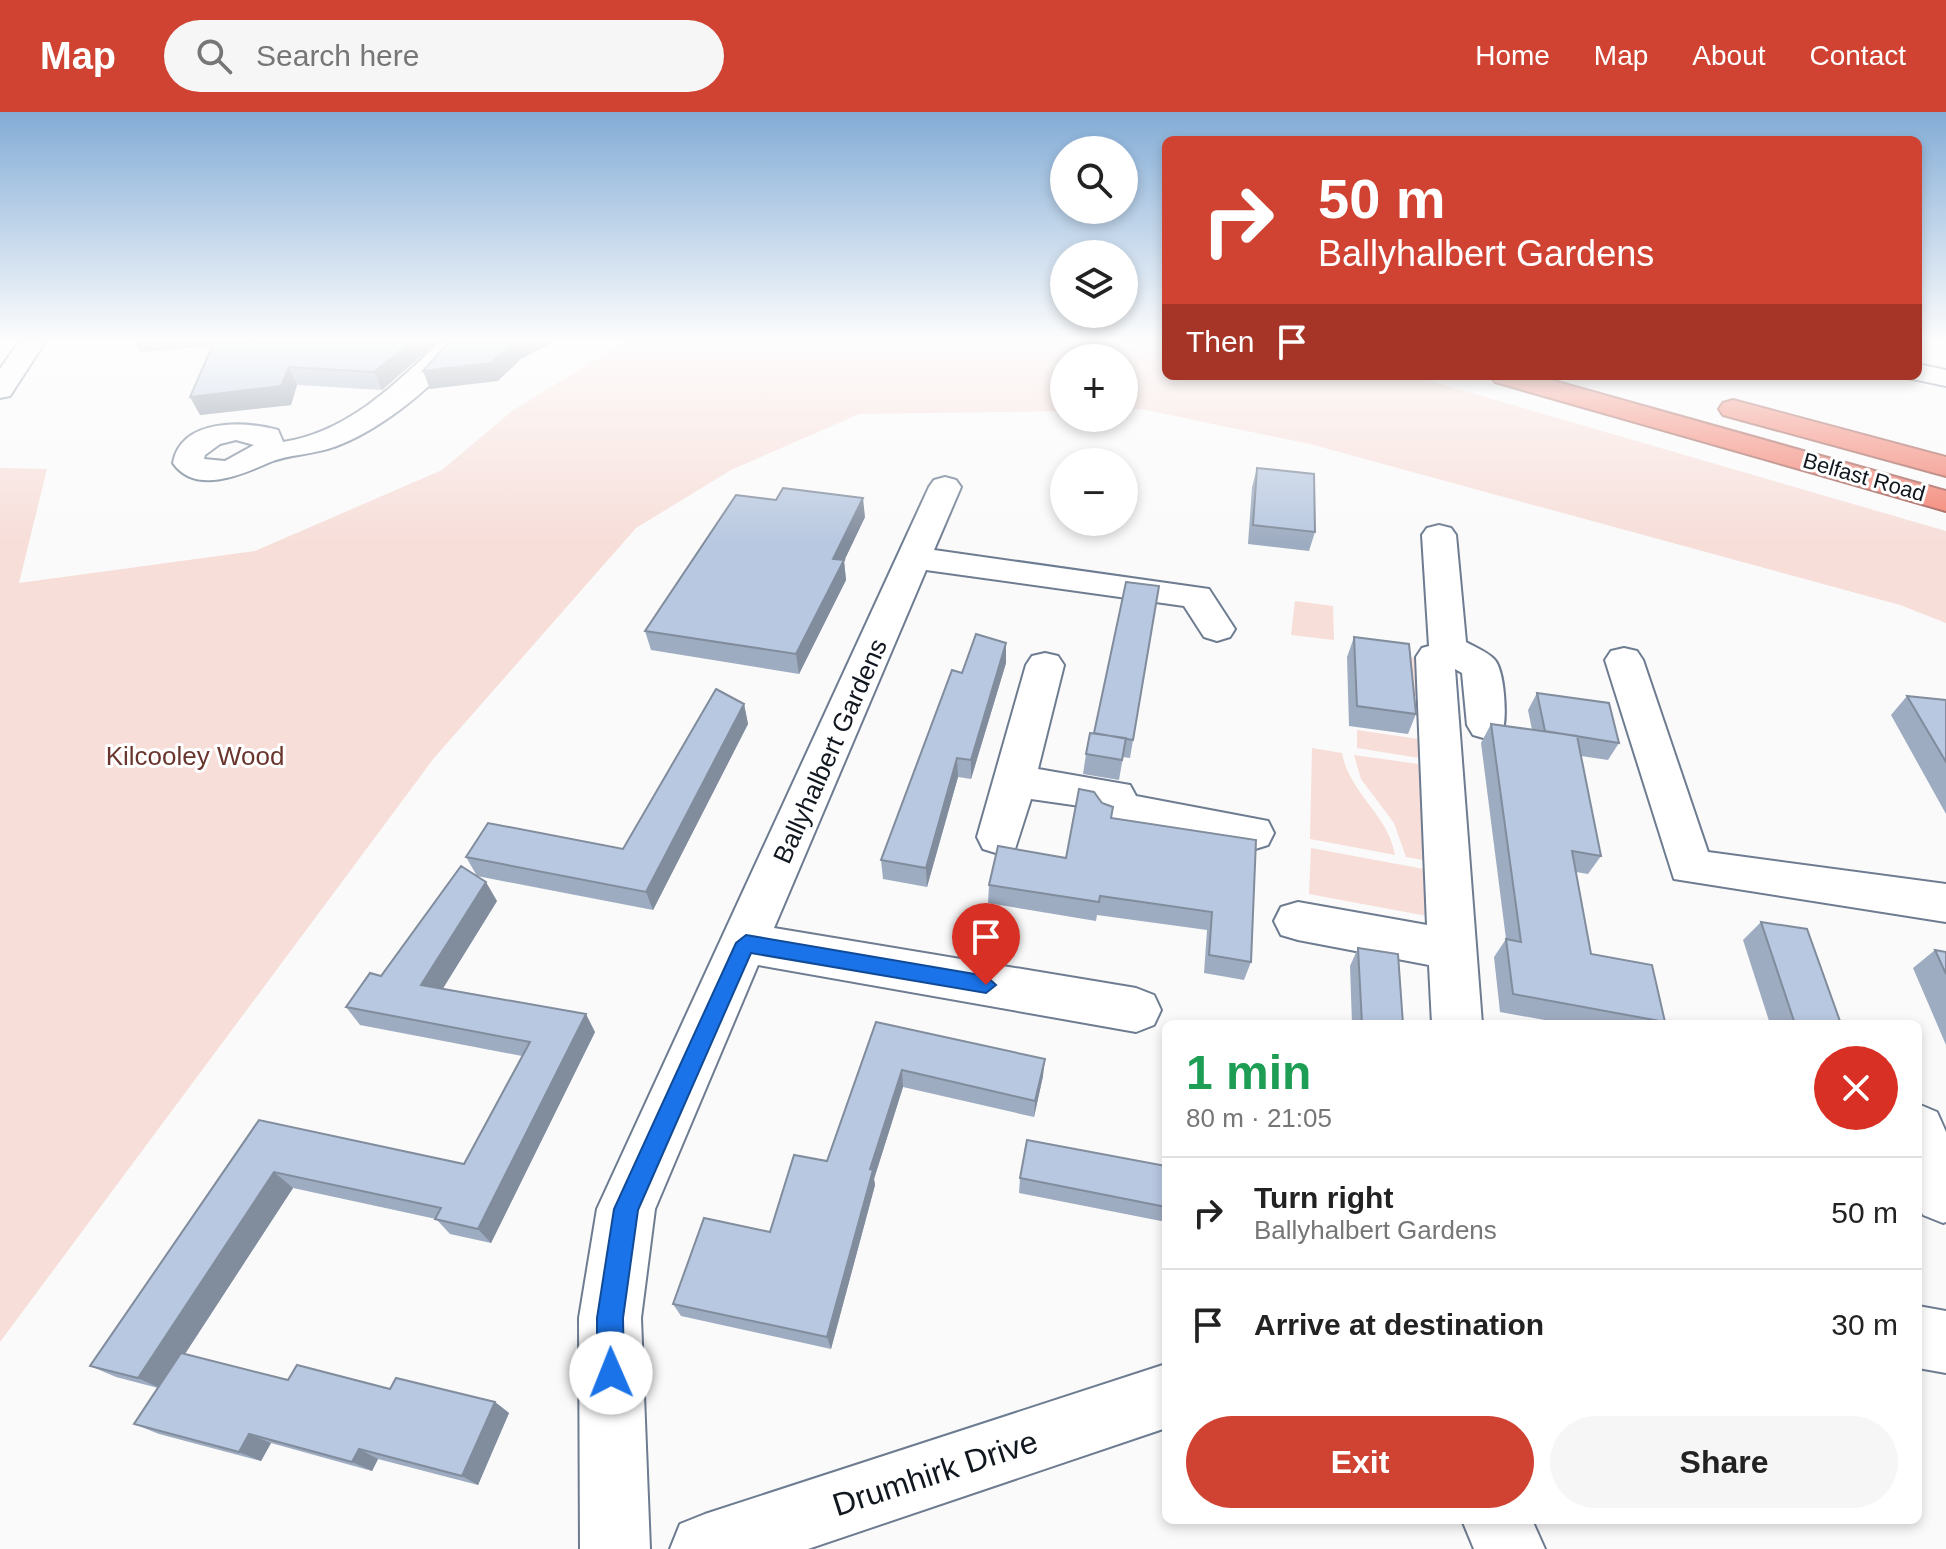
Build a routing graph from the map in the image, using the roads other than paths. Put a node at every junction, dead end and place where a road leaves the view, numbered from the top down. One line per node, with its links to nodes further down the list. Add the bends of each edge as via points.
1 (384, 409): 4 (street, via 331,440)
2 (1622, 409): 7 (highway, Belfast Road)
3 (1732, 409): 5 (highway, Belfast Road)
4 (263, 454)
5 (1946, 467)
6 (945, 487): 9 (street, Ballyhalbert Gardens)
7 (1946, 501)
8 (1439, 535): 11 (street, via 1448,648)
9 (914, 558): 10 (street, via 1196,597); 20 (street, Ballyhalbert Gardens)
10 (1217, 629)
11 (1459, 655): 14 (street, via 1480,667); 21 (street, via 1435,657)
12 (1624, 660): 18 (street, via 1690,867)
13 (1045, 665): 15 (street)
14 (1487, 725)
15 (1014, 781): 16 (street, via 1115,796 1115,808); 17 (street)
16 (1252, 833)
17 (999, 837)
18 (1946, 903)
19 (1298, 921): 21 (street)
20 (746, 943): 22 (street); 30 (street, Ballyhalbert Gardens, via 626,1209 610,1318)
21 (1452, 949): 23 (street)
22 (1136, 1010)
23 (1457, 1020)
24 (1922, 1140): 25 (street)
25 (1943, 1195)
26 (1922, 1338): 27 (street)
27 (1946, 1342)
28 (1162, 1397): 31 (street, Drumhirk Drive)
29 (1498, 1524): 32 (street)
30 (615, 1549)
31 (705, 1549)
32 (1510, 1549)

